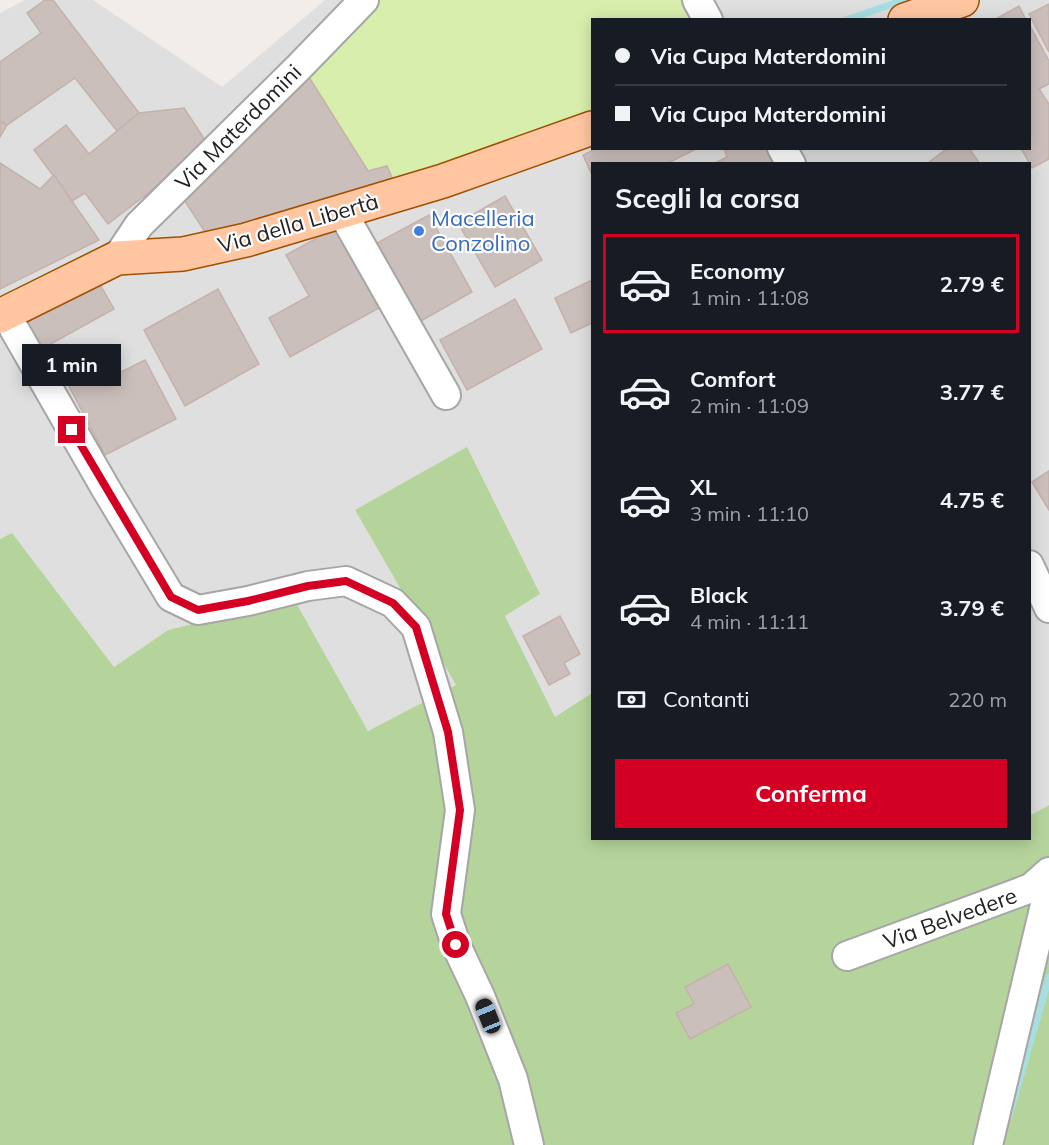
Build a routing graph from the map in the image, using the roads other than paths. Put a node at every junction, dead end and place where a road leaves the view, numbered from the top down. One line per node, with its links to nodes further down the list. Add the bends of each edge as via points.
1 (364, 0): 8 (street, Via Materdomini, via 139,225)
2 (697, 0): 4 (street)
3 (962, 0): 5 (main road)
4 (707, 18)
5 (911, 18)
6 (591, 128): 7 (main road, Via della Libertà)
7 (342, 212): 8 (main road, Via della Libertà, via 183,254); 10 (street)
8 (117, 258): 9 (main road, Via della Libertà)
9 (2, 315): 16 (street, via 171,597 198,610 346,581 393,603 416,627 448,732 460,810 446,914 513,1079)
10 (446, 395)
11 (1031, 569): 12 (street)
12 (1049, 608)
13 (1049, 872): 15 (street, Via Belvedere, via 1031,888)
14 (1049, 888): 17 (street)
15 (847, 956)
16 (530, 1145)
17 (988, 1145)

